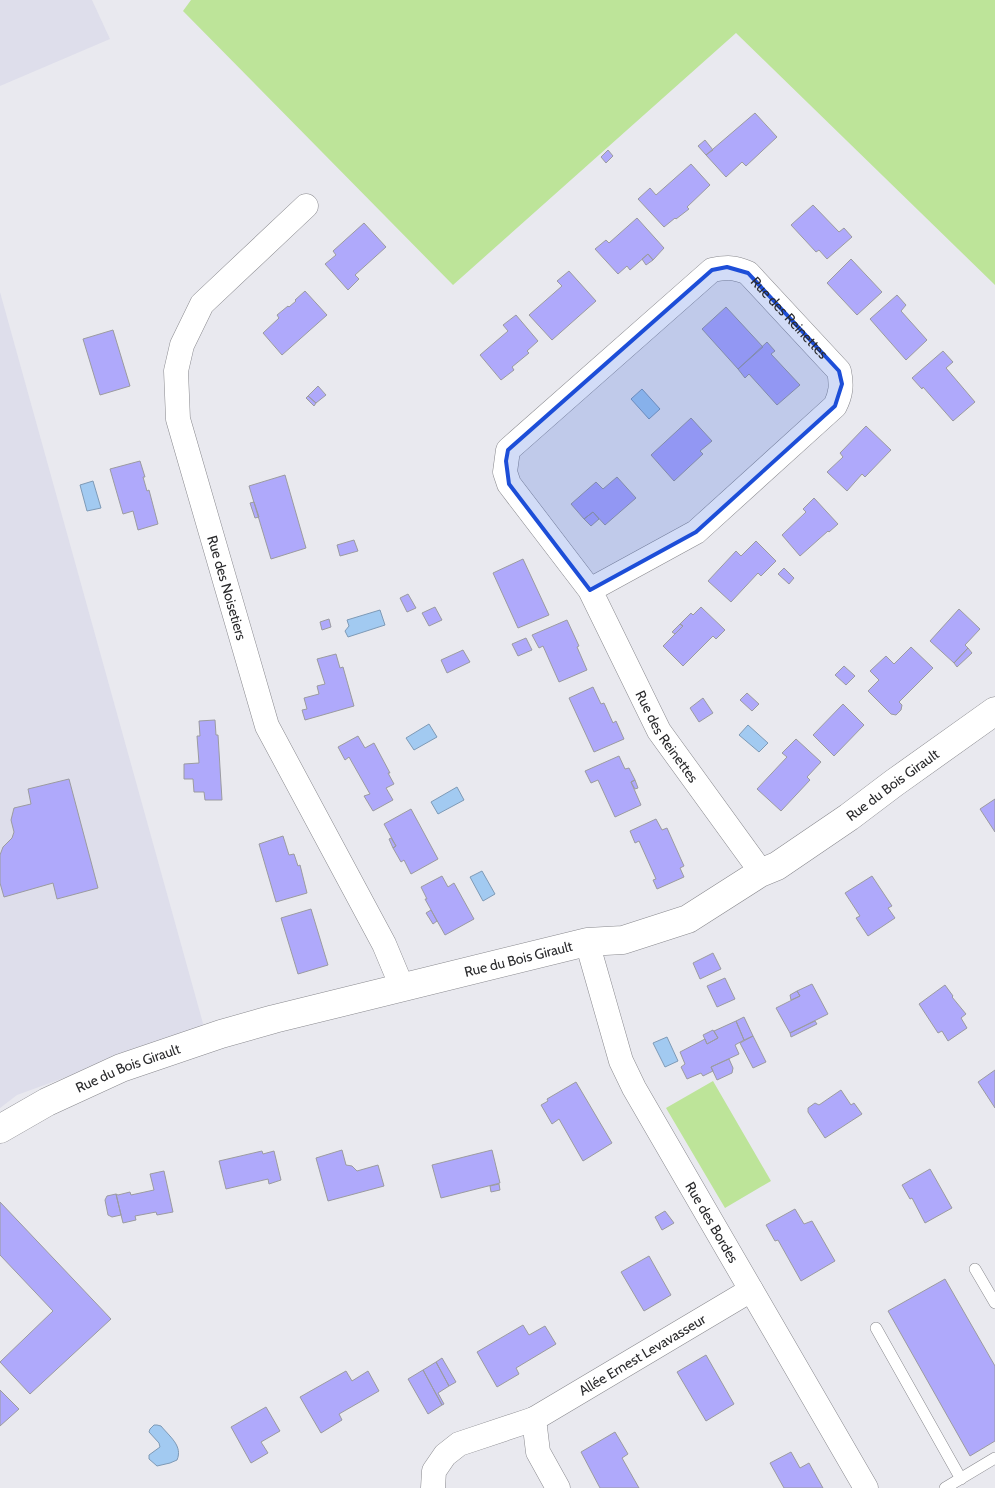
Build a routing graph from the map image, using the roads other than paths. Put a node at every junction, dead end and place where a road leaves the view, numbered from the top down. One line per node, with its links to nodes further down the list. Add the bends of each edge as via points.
1 (306, 206): 6 (street, Rue des Noisetiers, via 202,304 182,345 176,371 178,419 267,726 384,944)
2 (590, 590): 2 (street, Rue des Reinettes, via 696,532 835,406 840,396 839,371 748,273 740,269 712,270 508,450 505,472 509,484); 4 (street, Rue des Reinettes, via 659,731)
3 (995, 711): 4 (street, Rue du Bois Girault, via 849,816 776,866)
4 (760, 873): 5 (street, Rue du Bois Girault, via 688,919 622,940)
5 (587, 942): 6 (street, Rue du Bois Girault); 9 (street, Rue des Bordes, via 622,1061 634,1088)
6 (402, 987): 7 (street, Rue du Bois Girault, via 274,1018 121,1068 47,1102)
7 (0, 1129)
8 (975, 1269): 10 (lane)
9 (751, 1290): 12 (street, Allée Ernest Levavasseur); 17 (street, Rue des Bordes)
10 (995, 1303)
11 (876, 1328): 14 (lane)
12 (534, 1419): 15 (street, Allée Ernest Levavasseur, via 460,1444 434,1471); 16 (street, via 538,1452)
13 (995, 1458): 14 (lane)
14 (961, 1479): 18 (lane)
15 (432, 1488)
16 (558, 1488)
17 (866, 1488)
18 (945, 1488)

